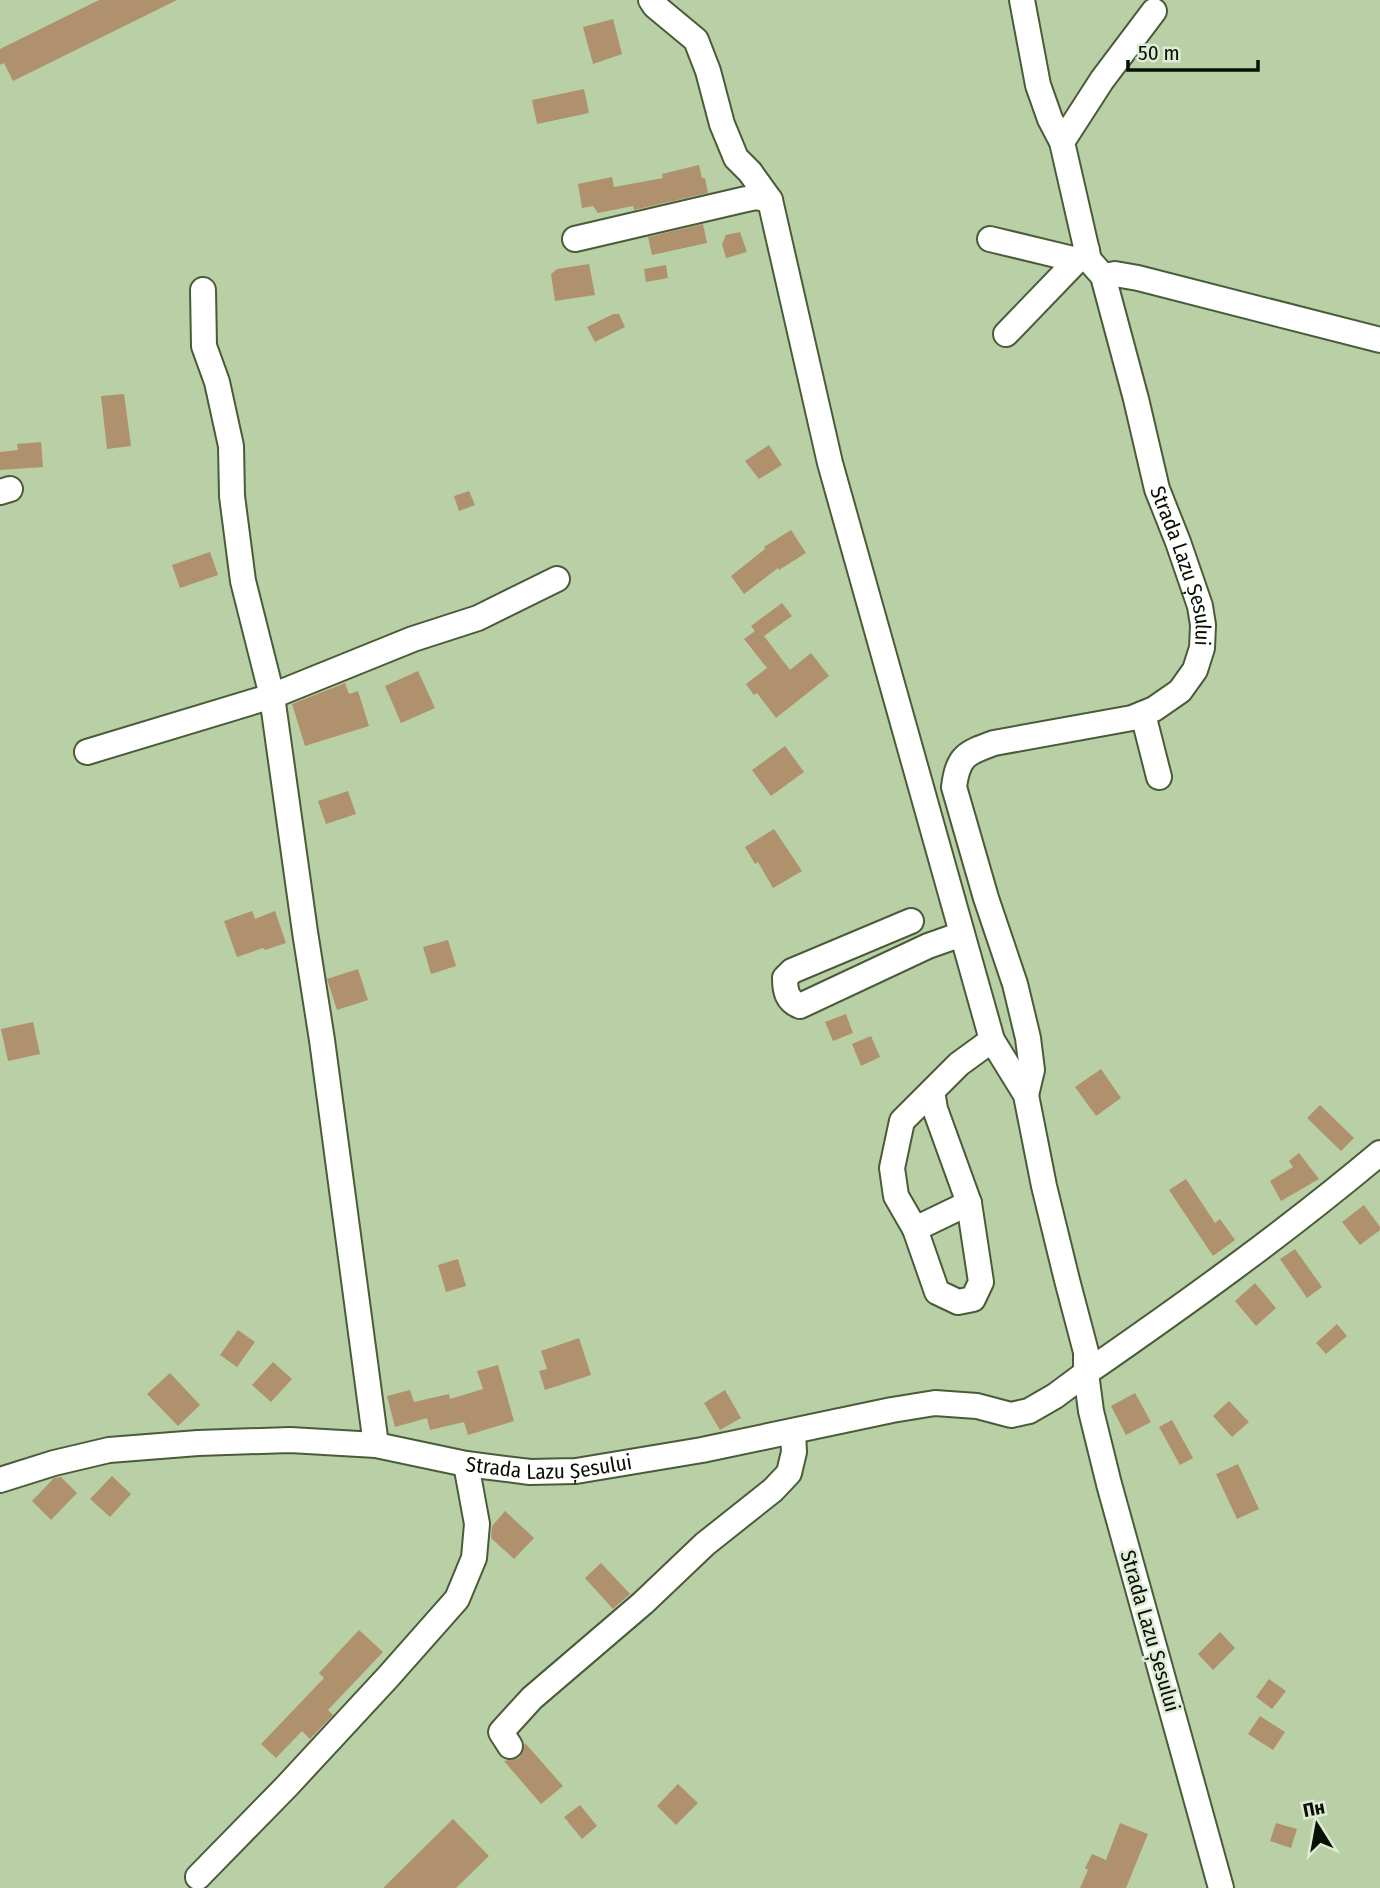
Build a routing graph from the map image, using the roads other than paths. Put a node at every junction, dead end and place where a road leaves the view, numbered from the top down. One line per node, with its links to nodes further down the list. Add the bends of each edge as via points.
1 (651, 0): 5 (street, Strada Lazu Șesului, via 696,40 736,158)
2 (1022, 0): 4 (street, Strada Lazu Șesului, via 1038,85)
3 (1154, 11): 4 (street)
4 (1062, 142): 8 (street, Strada Lazu Șesului)
5 (769, 200): 6 (street, via 756,197); 19 (street, Strada Lazu Șesului, via 830,463)
6 (575, 239)
7 (990, 239): 8 (street)
8 (1082, 255): 9 (street, Strada Lazu Șesului); 11 (street)
9 (1103, 276): 12 (street, via 1138,278); 15 (street, Strada Lazu Șesului, via 1157,489 1203,625 1195,670 1180,691)
10 (203, 290): 14 (street, via 204,346 231,446 243,581)
11 (1006, 334)
12 (1380, 340)
13 (557, 579): 14 (street, via 478,618)
14 (272, 696): 16 (street); 28 (street)
15 (1143, 713): 17 (street); 22 (street, Strada Lazu Șesului, via 994,743 963,756 956,771 954,787 1028,1038 1032,1070)
16 (87, 752)
17 (1159, 777)
18 (911, 921): 19 (street, via 792,971 785,978 788,998 800,1006)
19 (962, 934): 20 (street, Strada Lazu Șesului)
20 (992, 1040): 21 (street); 22 (street, Strada Lazu Șesului)
21 (932, 1091): 24 (street); 25 (street, via 902,1121 892,1168 896,1196)
22 (1026, 1095): 26 (street, Strada Lazu Șesului, via 1086,1352)
23 (1380, 1153): 26 (street, Strada Lazu Șesului, via 1216,1282)
24 (969, 1203): 25 (street); 25 (street, via 981,1282 973,1299 958,1302 937,1292)
25 (915, 1229)
26 (1086, 1373): 27 (street, Strada Lazu Șesului, via 1030,1411 1011,1415 935,1402); 33 (street, Strada Lazu Șesului, via 1109,1484)
27 (793, 1432): 29 (street, Strada Lazu Șesului, via 576,1471 530,1472); 31 (street, via 789,1473 774,1490 705,1544 533,1698 501,1732)
28 (376, 1445): 29 (street, Strada Lazu Șesului); 30 (street, Strada Lazu Șesului, via 290,1440 109,1450)
29 (466, 1464): 32 (street, via 477,1524 474,1558 457,1599)
30 (0, 1480)
31 (510, 1746)
32 (198, 1877)
33 (1221, 1888)

